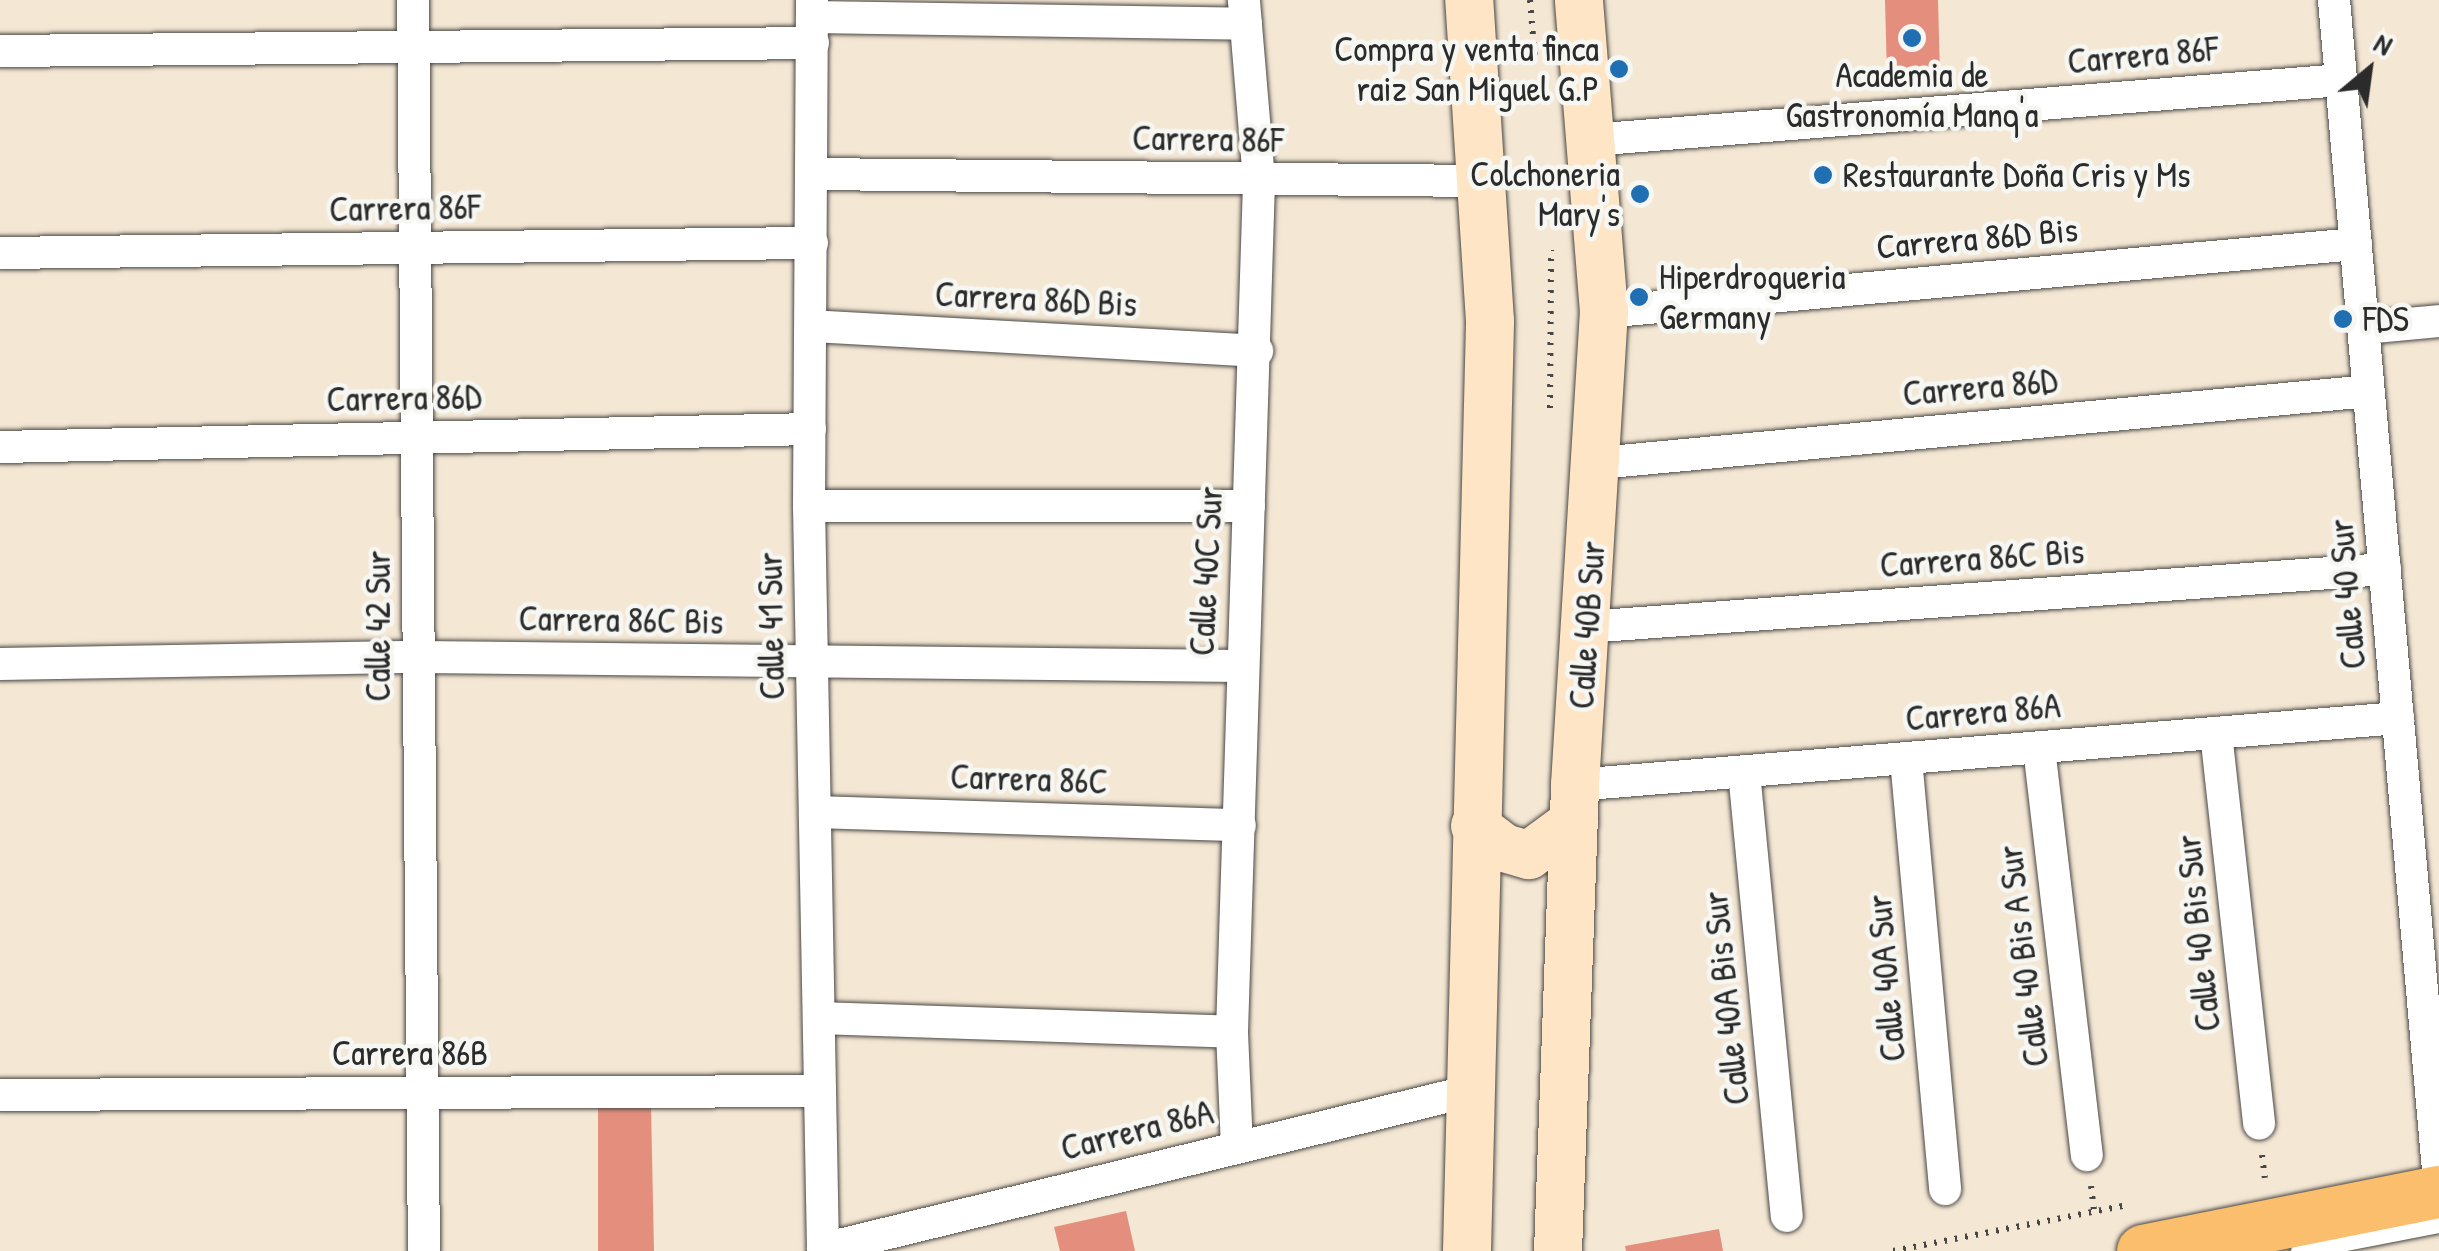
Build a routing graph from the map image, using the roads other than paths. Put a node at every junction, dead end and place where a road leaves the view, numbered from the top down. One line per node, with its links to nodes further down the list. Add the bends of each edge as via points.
1 (413, 0): 7 (street, Calle 42 Sur)
2 (1469, 0): 13 (street)
3 (1579, 0): 10 (street, Calle 40B Sur)
4 (2334, 0): 9 (street, Calle 40 Sur)
5 (1245, 12): 6 (street); 12 (street, Calle 40C Sur)
6 (812, 20): 7 (street); 11 (street, Calle 41 Sur)
7 (413, 47): 8 (street); 16 (street, Calle 42 Sur)
8 (0, 51)
9 (2342, 80): 10 (street, Carrera 86F); 15 (street, Calle 40 Sur)
10 (1591, 140): 18 (street, Calle 40B Sur)
11 (812, 174): 12 (street, Carrera 86F); 14 (street, Calle 41 Sur)
12 (1258, 180): 13 (street, Carrera 86F); 22 (street, Calle 40C Sur)
13 (1484, 181): 44 (street, via 1490,321)
14 (812, 243): 16 (street, Carrera 86F); 20 (street, Calle 41 Sur)
15 (2356, 244): 18 (street, Carrera 86D Bis); 21 (street, Calle 40 Sur)
16 (415, 248): 17 (street, Carrera 86F); 25 (street, Calle 42 Sur)
17 (0, 253)
18 (1604, 312): 27 (street, Calle 40B Sur)
19 (2439, 321): 21 (street)
20 (811, 326): 22 (street, Carrera 86D Bis); 24 (street, Calle 41 Sur)
21 (2364, 328): 23 (street, Calle 40 Sur)
22 (1257, 351): 29 (street, Calle 40C Sur)
23 (2369, 391): 27 (street, Carrera 86D); 30 (street, Calle 40 Sur)
24 (810, 429): 25 (street, Carrera 86D); 28 (street, Calle 41 Sur)
25 (417, 438): 26 (street, Carrera 86D); 32 (street, Calle 42 Sur)
26 (0, 447)
27 (1599, 463): 31 (street, Calle 40B Sur)
28 (809, 506): 29 (street); 33 (street, Calle 41 Sur)
29 (1249, 506): 35 (street, Calle 40C Sur)
30 (2385, 569): 31 (street, Carrera 86C Bis); 36 (street, Calle 40 Sur)
31 (1586, 627): 41 (street, Calle 40B Sur)
32 (418, 657): 33 (street, Carrera 86C Bis); 34 (street, Carrera 86C Bis); 49 (street, Calle 42 Sur)
33 (812, 662): 35 (street, Carrera 86C Bis); 42 (street, Calle 41 Sur)
34 (0, 664)
35 (1241, 666): 43 (street, Calle 40C Sur)
36 (2398, 718): 37 (street, Carrera 86A); 54 (street, Calle 40 Sur)
37 (2216, 733): 38 (street, Carrera 86A); 51 (street, Calle 40 Bis Sur)
38 (2039, 748): 39 (street, Carrera 86A); 53 (street, Calle 40 Bis A Sur)
39 (1906, 759): 40 (street, Carrera 86A); 55 (street, Calle 40A Sur)
40 (1744, 772): 41 (street, Carrera 86A); 57 (street, Calle 40A Bis Sur)
41 (1574, 804): 44 (street, via 1529,855 1504,848); 62 (street, Calle 40B Sur)
42 (815, 812): 43 (street, Carrera 86C); 45 (street, Calle 41 Sur)
43 (1240, 825): 46 (street, Calle 40C Sur)
44 (1474, 826): 48 (street)
45 (818, 1018): 46 (street); 47 (street, Calle 41 Sur)
46 (1232, 1032): 52 (street, Calle 40C Sur)
47 (820, 1091): 49 (street, Carrera 86B); 59 (street, Calle 41 Sur)
48 (1470, 1091): 52 (street, Carrera 86A); 61 (street)
49 (422, 1094): 50 (street, Carrera 86B); 60 (street, Calle 42 Sur)
50 (0, 1095)
51 (2259, 1124)
52 (1237, 1147): 59 (street, Carrera 86A)
53 (2087, 1156)
54 (2439, 1181)
55 (1945, 1190)
56 (2439, 1192): 63 (main road)
57 (1787, 1216)
58 (2439, 1224): 64 (lane)
59 (823, 1250)
60 (424, 1251)
61 (1467, 1251)
62 (1558, 1251)
63 (2142, 1251)
64 (2300, 1251)

